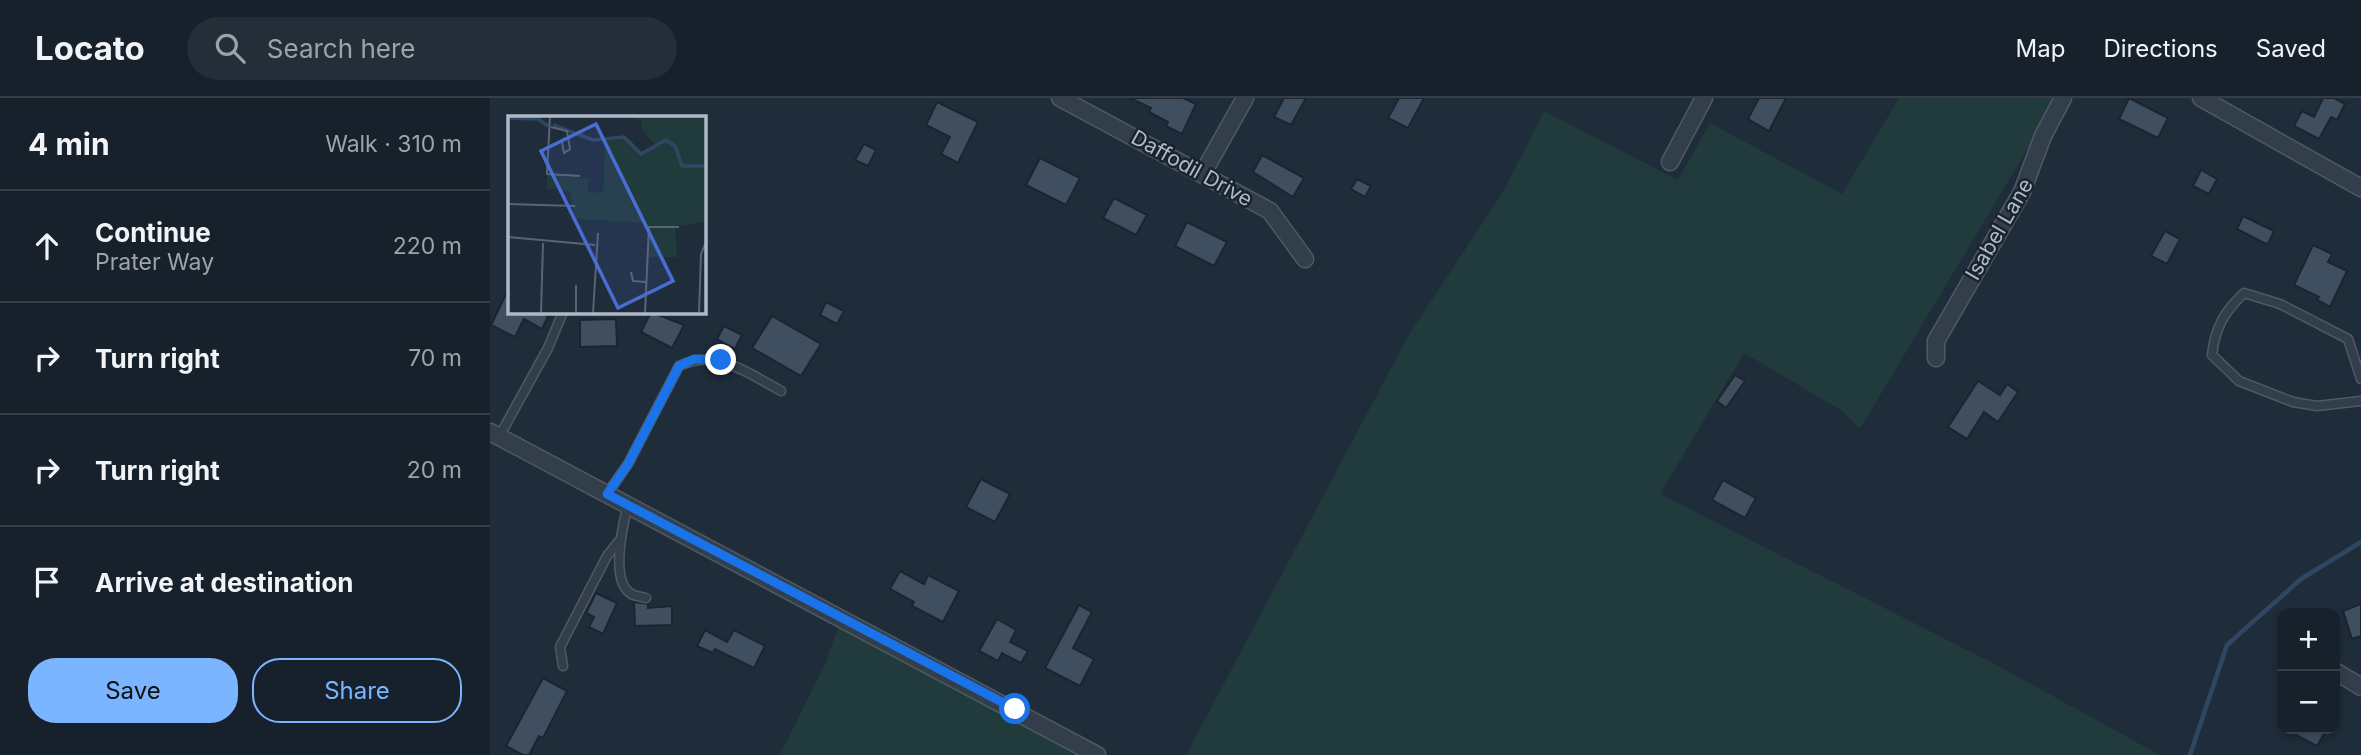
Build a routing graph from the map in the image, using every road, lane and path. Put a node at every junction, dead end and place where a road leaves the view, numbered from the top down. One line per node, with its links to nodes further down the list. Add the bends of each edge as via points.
1 (1060, 98): 7 (street, Daffodil Drive)
2 (1245, 98): 7 (street)
3 (1704, 98): 6 (street)
4 (2063, 98): 11 (street, Isabel Lane, via 2022,192 1936,341)
5 (2201, 98): 8 (street)
6 (1670, 162)
7 (1203, 173): 9 (street, Daffodil Drive, via 1270,211)
8 (2361, 188)
9 (1305, 259)
10 (563, 313): 15 (lane, via 548,348)
11 (1936, 358)
12 (2361, 379): 14 (lane, via 2348,339 2280,304 2244,293 2227,309 2215,332 2213,355 2239,381 2293,402 2317,406)
13 (781, 391): 16 (lane, via 721,360 694,359 679,366 628,464)
14 (2361, 401)
15 (494, 434): 16 (street)
16 (607, 494): 17 (street)
17 (628, 505): 18 (lane); 23 (street)
18 (619, 541): 19 (lane, via 624,585 630,593); 20 (lane, via 560,647)
19 (646, 598)
20 (563, 666)
21 (2340, 674): 22 (street)
22 (2361, 687)
23 (1097, 755)

